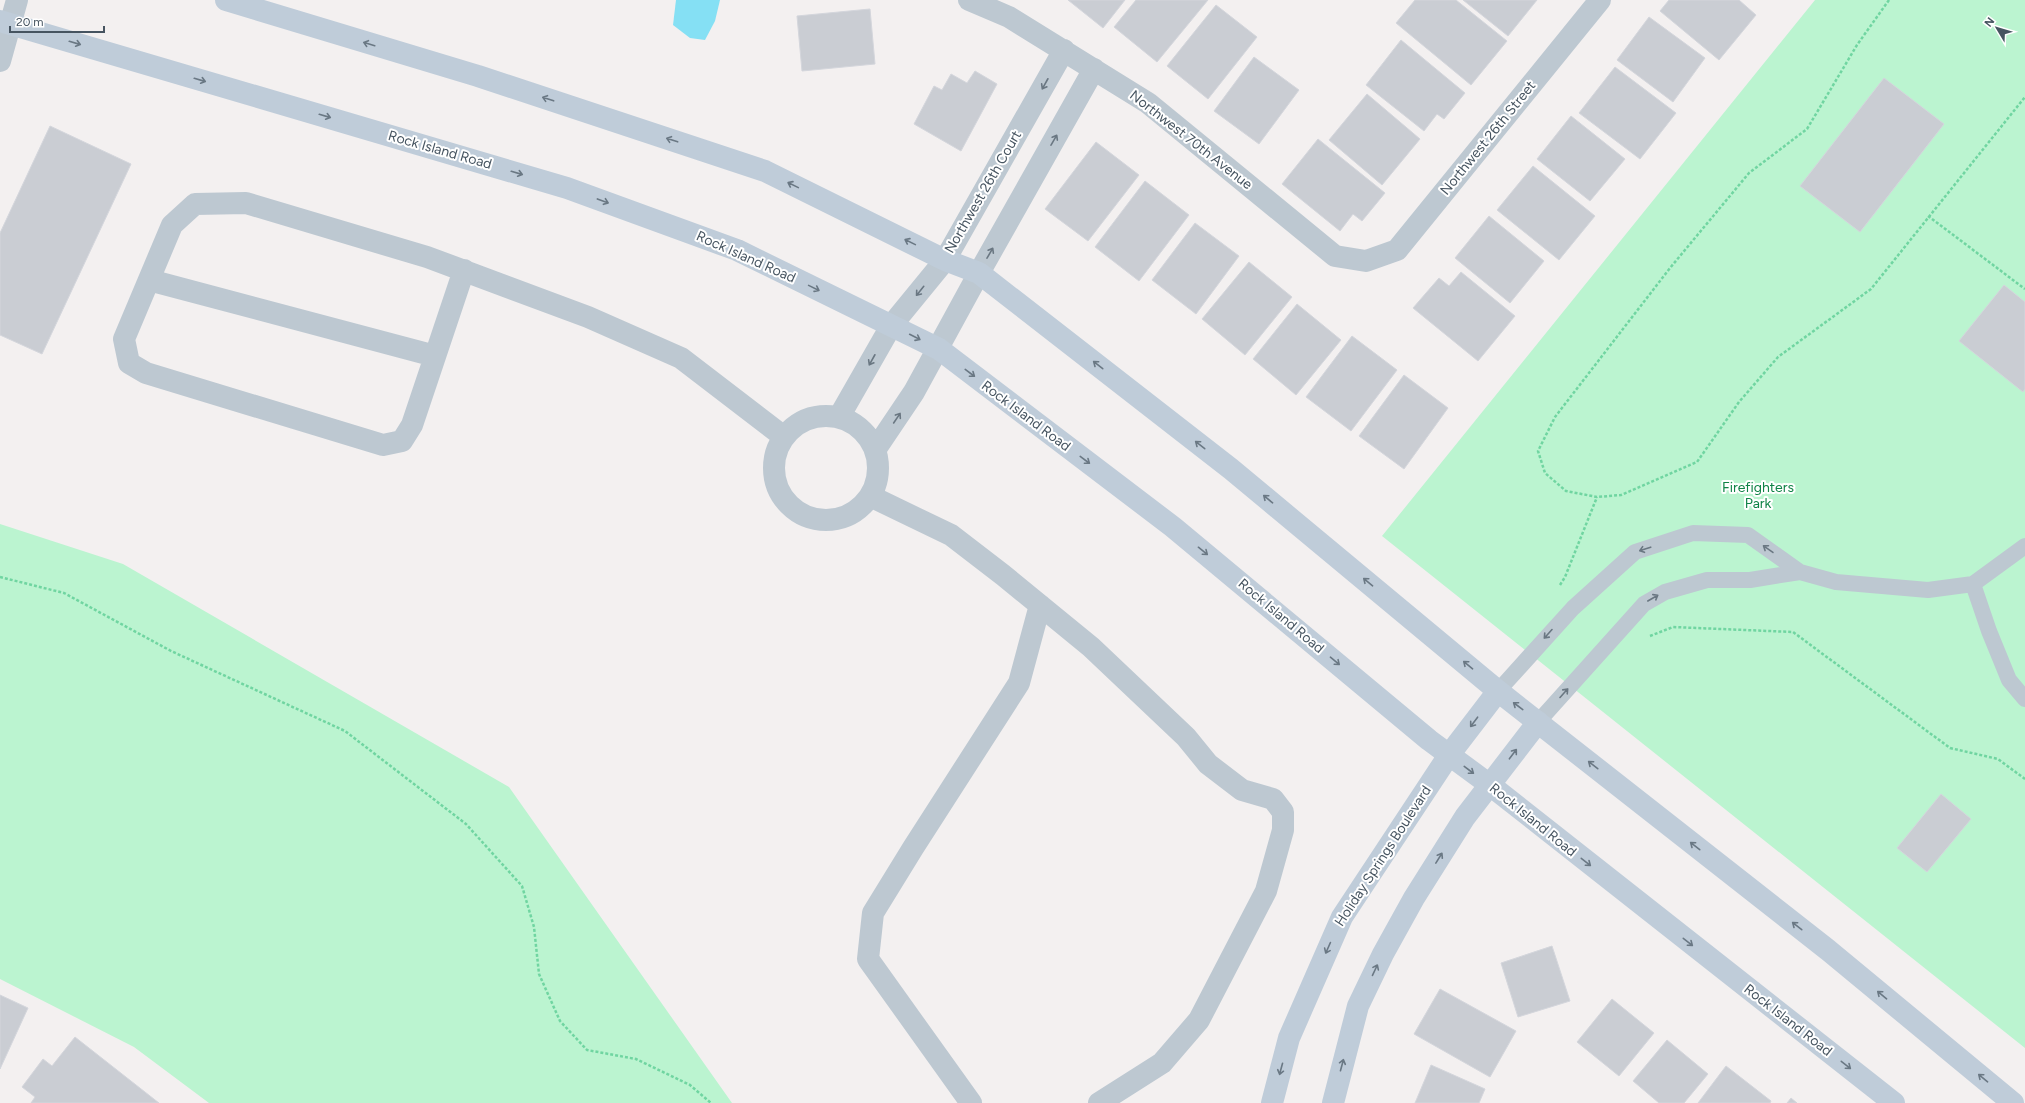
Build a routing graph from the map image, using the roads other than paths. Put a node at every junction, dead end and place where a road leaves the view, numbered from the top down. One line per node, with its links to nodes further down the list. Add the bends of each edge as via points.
1 (17, 0): 5 (street)
2 (226, 0): 9 (main road, one-way to 2, via 766,171 478,76)
3 (969, 0): 6 (street, Northwest 70th Avenue, via 1009,17)
4 (1600, 0): 10 (street, Northwest 26th Street, via 1397,250)
5 (6, 22): 7 (street); 14 (main road, Rock Island Road, one-way to 14, via 567,188 738,250)
6 (1064, 50): 8 (street, Northwest 70th Avenue); 9 (street, Northwest 26th Court, one-way to 9)
7 (0, 61)
8 (1094, 69): 10 (street, Northwest 70th Avenue, via 1148,103 1335,256); 12 (street, one-way to 8)
9 (945, 260): 12 (main road); 14 (street, Northwest 26th Court, one-way to 14)
10 (1366, 261)
11 (464, 270): 13 (street, via 246,203 196,204 172,225); 16 (street); 18 (street, via 588,317 681,358)
12 (979, 273): 15 (street); 25 (main road, one-way to 12, via 1231,469)
13 (149, 280): 16 (street); 16 (street, via 124,339 130,363 146,373 383,445 402,441 412,425)
14 (892, 326): 15 (main road, Rock Island Road, one-way to 15); 17 (street, Northwest 26th Court, one-way to 17)
15 (938, 349): 19 (street, one-way to 15, via 914,392); 28 (main road, Rock Island Road, one-way to 28, via 1173,527)
16 (435, 356)
17 (839, 417): 18 (street, via 809,419 795,426); 19 (street, via 855,424)
18 (784, 437): 20 (street, via 775,456 775,477 782,496 796,511 816,519 836,519 856,510)
19 (876, 450): 20 (street, via 878,466)
20 (870, 496): 24 (street, via 951,535)
21 (2025, 546): 23 (lane)
22 (1800, 572): 23 (lane, via 1836,582 1928,590); 25 (lane, one-way to 25, via 1748,535 1693,533 1635,552 1573,608); 27 (lane, one-way to 22, via 1644,604 1665,592 1707,580 1750,580)
23 (1973, 584): 26 (lane, via 2009,680)
24 (1040, 605): 30 (street, via 1019,683 873,913 868,959); 31 (street, via 1091,647 1186,738 1208,764 1242,790 1273,798 1283,812 1283,830 1266,891 1200,1020 1162,1063)
25 (1498, 691): 27 (main road, one-way to 25); 28 (main road, Holiday Springs Boulevard, one-way to 28)
26 (2025, 699)
27 (1538, 722): 29 (main road, one-way to 27); 35 (main road, one-way to 27, via 1828,950)
28 (1449, 755): 29 (main road, Rock Island Road, one-way to 29); 32 (main road, Holiday Springs Boulevard, one-way to 32, via 1342,916 1289,1038)
29 (1490, 785): 33 (main road, one-way to 29, via 1358,1006 1382,954 1452,837); 34 (main road, Rock Island Road, one-way to 34)
30 (971, 1103)
31 (1099, 1103)
32 (1272, 1103)
33 (1333, 1103)
34 (1894, 1103)
35 (2013, 1103)

